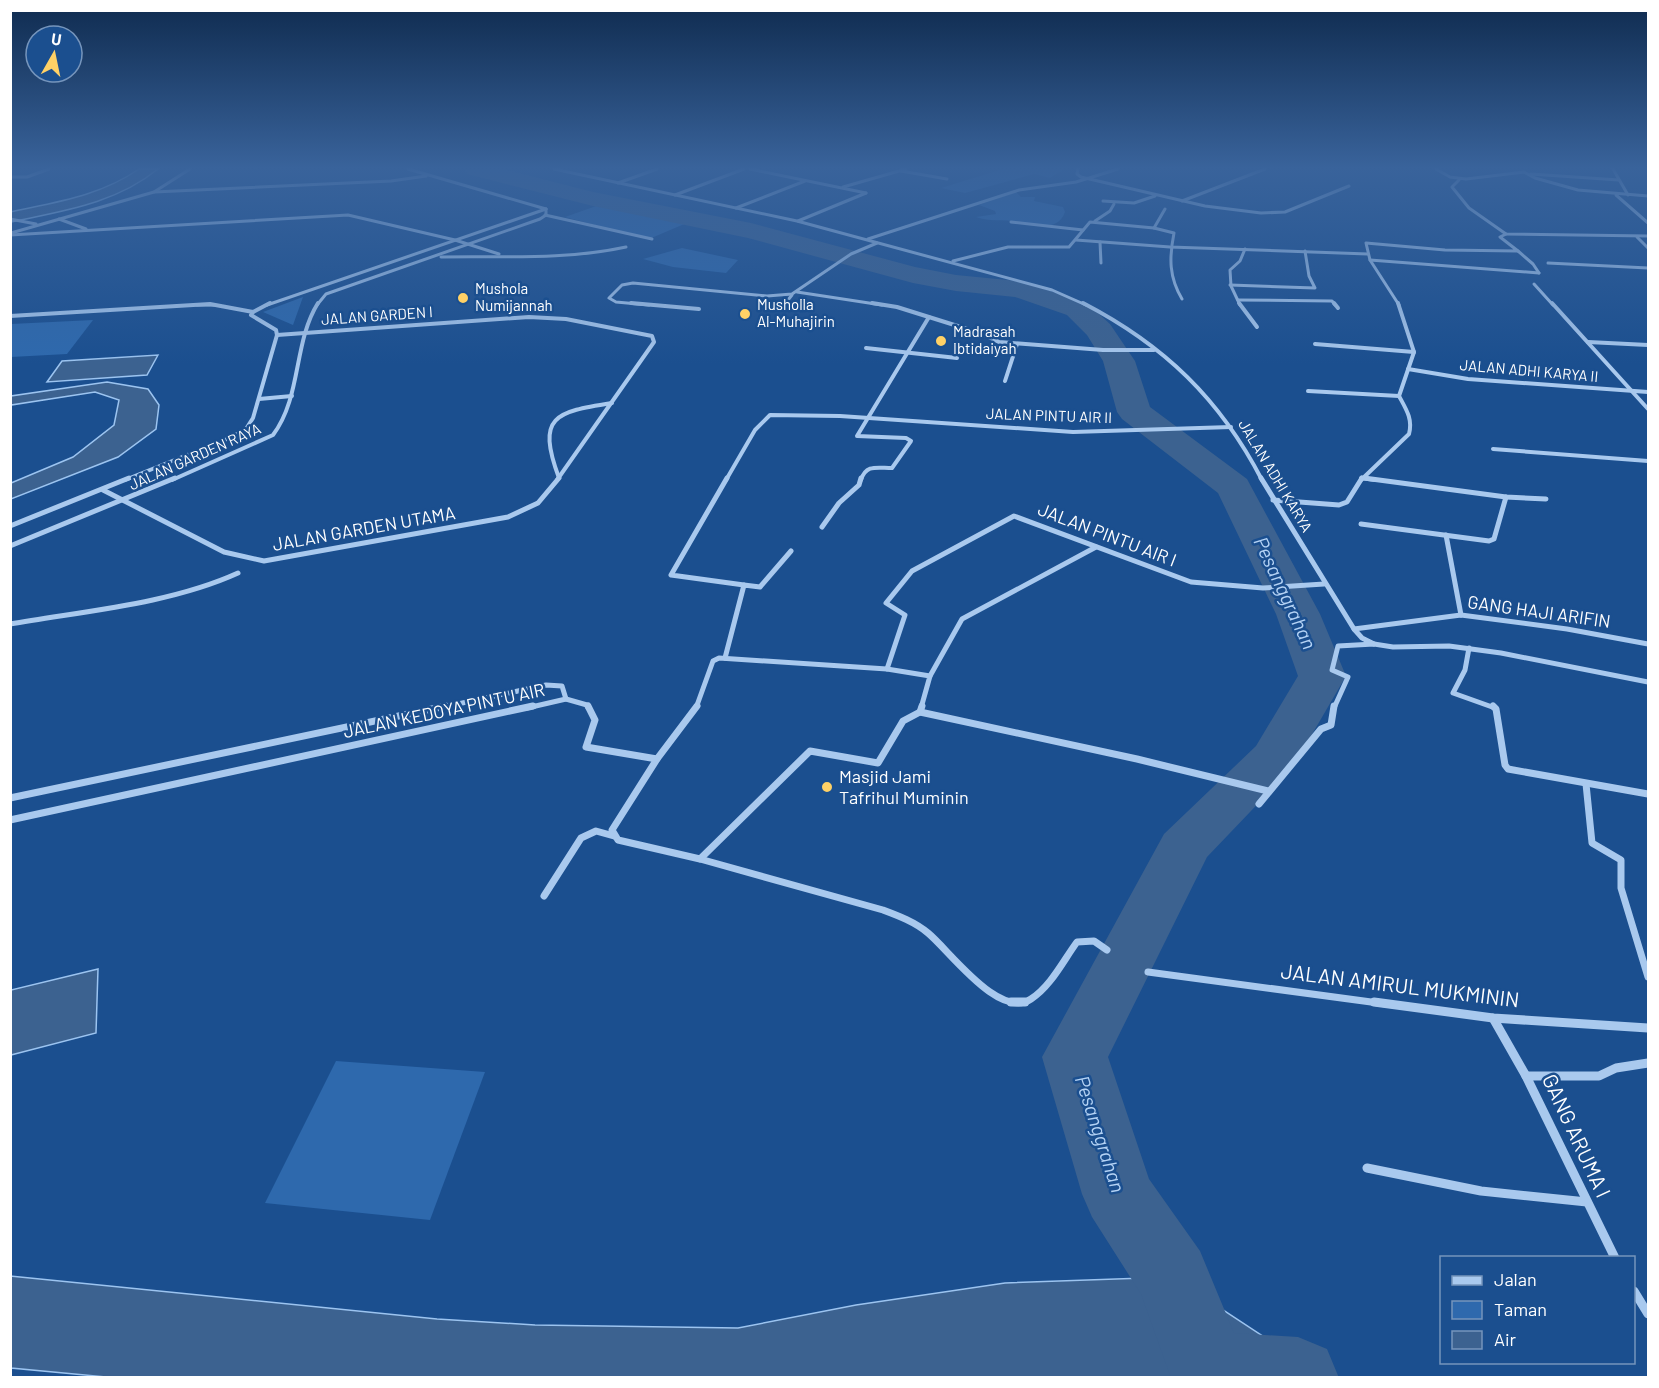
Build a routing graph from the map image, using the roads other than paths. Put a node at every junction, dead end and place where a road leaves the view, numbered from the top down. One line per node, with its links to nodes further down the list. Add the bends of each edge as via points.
1 (431, 234): 13 (street)
2 (473, 234): 13 (street)
3 (497, 234): 18 (street)
4 (629, 234): 12 (street)
5 (844, 234): 14 (street, JALAN ADHI KARYA)
6 (886, 234): 14 (street)
7 (1080, 234): 15 (street)
8 (1173, 234): 20 (street)
9 (1506, 234): 11 (street); 24 (street, via 1500,237)
10 (1648, 236): 11 (street)
11 (1637, 237): 21 (street)
12 (652, 239)
13 (455, 240): 18 (street); 35 (street)
14 (867, 240): 17 (street, JALAN ADHI KARYA)
15 (1076, 240): 16 (street); 29 (street, via 1069,248 1008,246)
16 (1100, 242): 20 (street); 30 (street)
17 (878, 243): 29 (street, JALAN ADHI KARYA); 36 (street, via 851,254)
18 (471, 244): 25 (street); 27 (street)
19 (626, 247): 25 (street, via 589,254)
20 (1170, 247): 22 (street); 38 (street, via 1173,285)
21 (1648, 248)
22 (1245, 249): 23 (street); 34 (street, via 1230,270)
23 (1305, 251): 26 (street); 34 (street, via 1315,288)
24 (1518, 251): 26 (street, via 1366,243); 28 (street, via 1539,273)
25 (499, 254): 27 (street)
26 (1368, 254): 28 (street)
27 (435, 257): 37 (street)
28 (1370, 260): 57 (street, via 1401,308)
29 (951, 261): 55 (street, JALAN ADHI KARYA, via 1070,296 1117,322)
30 (1101, 262)
31 (1548, 263): 32 (street)
32 (1648, 268)
33 (1534, 284): 50 (street)
34 (1230, 285): 39 (street)
35 (309, 290): 37 (street); 43 (street)
36 (794, 293): 40 (street); 41 (street, via 766,297 633,283 622,285 609,298 616,302); 45 (street, via 897,307)
37 (326, 294): 48 (street, JALAN GARDEN RAYA, via 317,303)
38 (1182, 300)
39 (1238, 300): 42 (street, via 1332,301); 47 (street)
40 (781, 308)
41 (699, 309)
42 (1338, 309)
43 (253, 312): 44 (street, via 210,304); 49 (street, via 254,319 276,330)
44 (10, 316)
45 (929, 317): 51 (street, via 999,342); 56 (street)
46 (550, 318): 48 (street, JALAN GARDEN I); 67 (street, JALAN GARDEN UTAMA, via 654,339)
47 (1257, 327)
48 (308, 333): 49 (street, JALAN GARDEN I); 64 (street, JALAN GARDEN RAYA)
49 (277, 335): 66 (street, JALAN GARDEN RAYA)
50 (1588, 342): 53 (street); 62 (street)
51 (1017, 344): 55 (street); 60 (street)
52 (1315, 344): 57 (street)
53 (1648, 345)
54 (866, 348): 56 (street)
55 (1154, 350): 70 (street, JALAN ADHI KARYA, via 1175,365)
56 (908, 352): 58 (street); 69 (street)
57 (1414, 352): 59 (street)
58 (957, 358)
59 (1408, 369): 62 (street, JALAN ADHI KARYA II, via 1468,379); 65 (street)
60 (1005, 381)
61 (1308, 391): 65 (street)
62 (1634, 392): 63 (street, JALAN ADHI KARYA II); 68 (street)
63 (1648, 392)
64 (291, 396): 66 (street); 79 (street, JALAN GARDEN RAYA, via 284,422 273,435)
65 (1399, 396): 74 (street, via 1411,420 1409,434)
66 (259, 399): 75 (street, JALAN GARDEN RAYA, via 253,418 242,432)
67 (612, 403): 73 (street, JALAN GARDEN UTAMA); 73 (street, via 573,411 548,425 547,444)
68 (1648, 410)
69 (865, 418): 70 (street, JALAN PINTU AIR II, via 1072,432); 82 (street, via 857,436 911,441 892,468 864,471 859,485 839,503); 89 (street, JALAN PINTU AIR II, via 770,415 755,430 671,575)
70 (1232, 427): 78 (street, JALAN ADHI KARYA)
71 (1493, 449): 72 (street)
72 (1648, 461)
73 (559, 478): 79 (street, JALAN GARDEN UTAMA, via 538,503 508,517 264,561 224,552)
74 (1361, 478): 76 (street); 78 (street, via 1347,502 1339,505)
75 (103, 490): 79 (street, JALAN GARDEN UTAMA); 81 (street, JALAN GARDEN RAYA)
76 (1506, 497): 77 (street); 83 (street, via 1494,539)
77 (1546, 499)
78 (1273, 500): 88 (street, JALAN ADHI KARYA)
79 (124, 501): 84 (street, JALAN GARDEN RAYA)
80 (1361, 524): 83 (street)
81 (10, 526)
82 (822, 527)
83 (1446, 535): 90 (street)
84 (10, 546)
85 (1096, 547): 88 (street, JALAN PINTU AIR I, via 1191,582 1263,588); 97 (street, JALAN PINTU AIR I, via 1014,516 912,571 886,603 905,615); 98 (street, via 962,619)
86 (791, 552): 89 (street, via 759,587)
87 (238, 573): 91 (street, via 180,594)
88 (1324, 584): 92 (street, JALAN ADHI KARYA)
89 (744, 585): 96 (street)
90 (1461, 615): 92 (street, GANG HAJI ARIFIN); 94 (street, GANG HAJI ARIFIN, via 1567,628)
91 (10, 624)
92 (1354, 629): 93 (street, JALAN ADHI KARYA)
93 (1374, 644): 95 (street); 104 (street, via 1338,646 1332,670 1348,677 1334,706 1331,724 1321,729)
94 (1648, 644)
95 (1469, 648): 99 (street); 103 (street, via 1465,670 1452,693 1496,709 1508,769)
96 (725, 658): 97 (street); 102 (street, via 712,661 694,711)
97 (887, 669): 98 (street)
98 (930, 676): 101 (street)
99 (1648, 682)
100 (566, 699): 102 (street, via 587,705 594,720 586,747); 106 (street, JALAN KEDOYA PINTU AIR, via 562,686 546,685); 108 (street, JALAN KEDOYA PINTU AIR)
101 (920, 712): 104 (street); 110 (street, via 903,721 878,763 810,751)
102 (657, 759): 109 (street, via 612,830)
103 (1586, 784): 105 (street); 114 (street, via 1592,843 1621,860 1621,888)
104 (1267, 791): 107 (street)
105 (1648, 794)
106 (10, 798)
107 (1259, 804)
108 (10, 820)
109 (614, 836): 110 (street); 111 (street, via 596,831 581,838)
110 (700, 858): 112 (street, via 892,914 926,931 989,992 1014,1002 1025,1003 1038,995 1077,942 1094,941)
111 (544, 896)
112 (1107, 950)
113 (1148, 972): 115 (street, JALAN AMIRUL MUKMININ)
114 (1648, 977)
115 (1494, 1018): 116 (street, JALAN AMIRUL MUKMININ); 118 (street)
116 (1648, 1028)
117 (1648, 1063): 118 (street, GANG ARUMA I, via 1616,1068 1599,1076)
118 (1526, 1076): 120 (street, GANG ARUMA I)
119 (1367, 1168): 120 (street, via 1481,1191)
120 (1587, 1202): 121 (street, GANG ARUMA I)
121 (1614, 1256)
122 (1635, 1293): 123 (street)
123 (1648, 1314)

